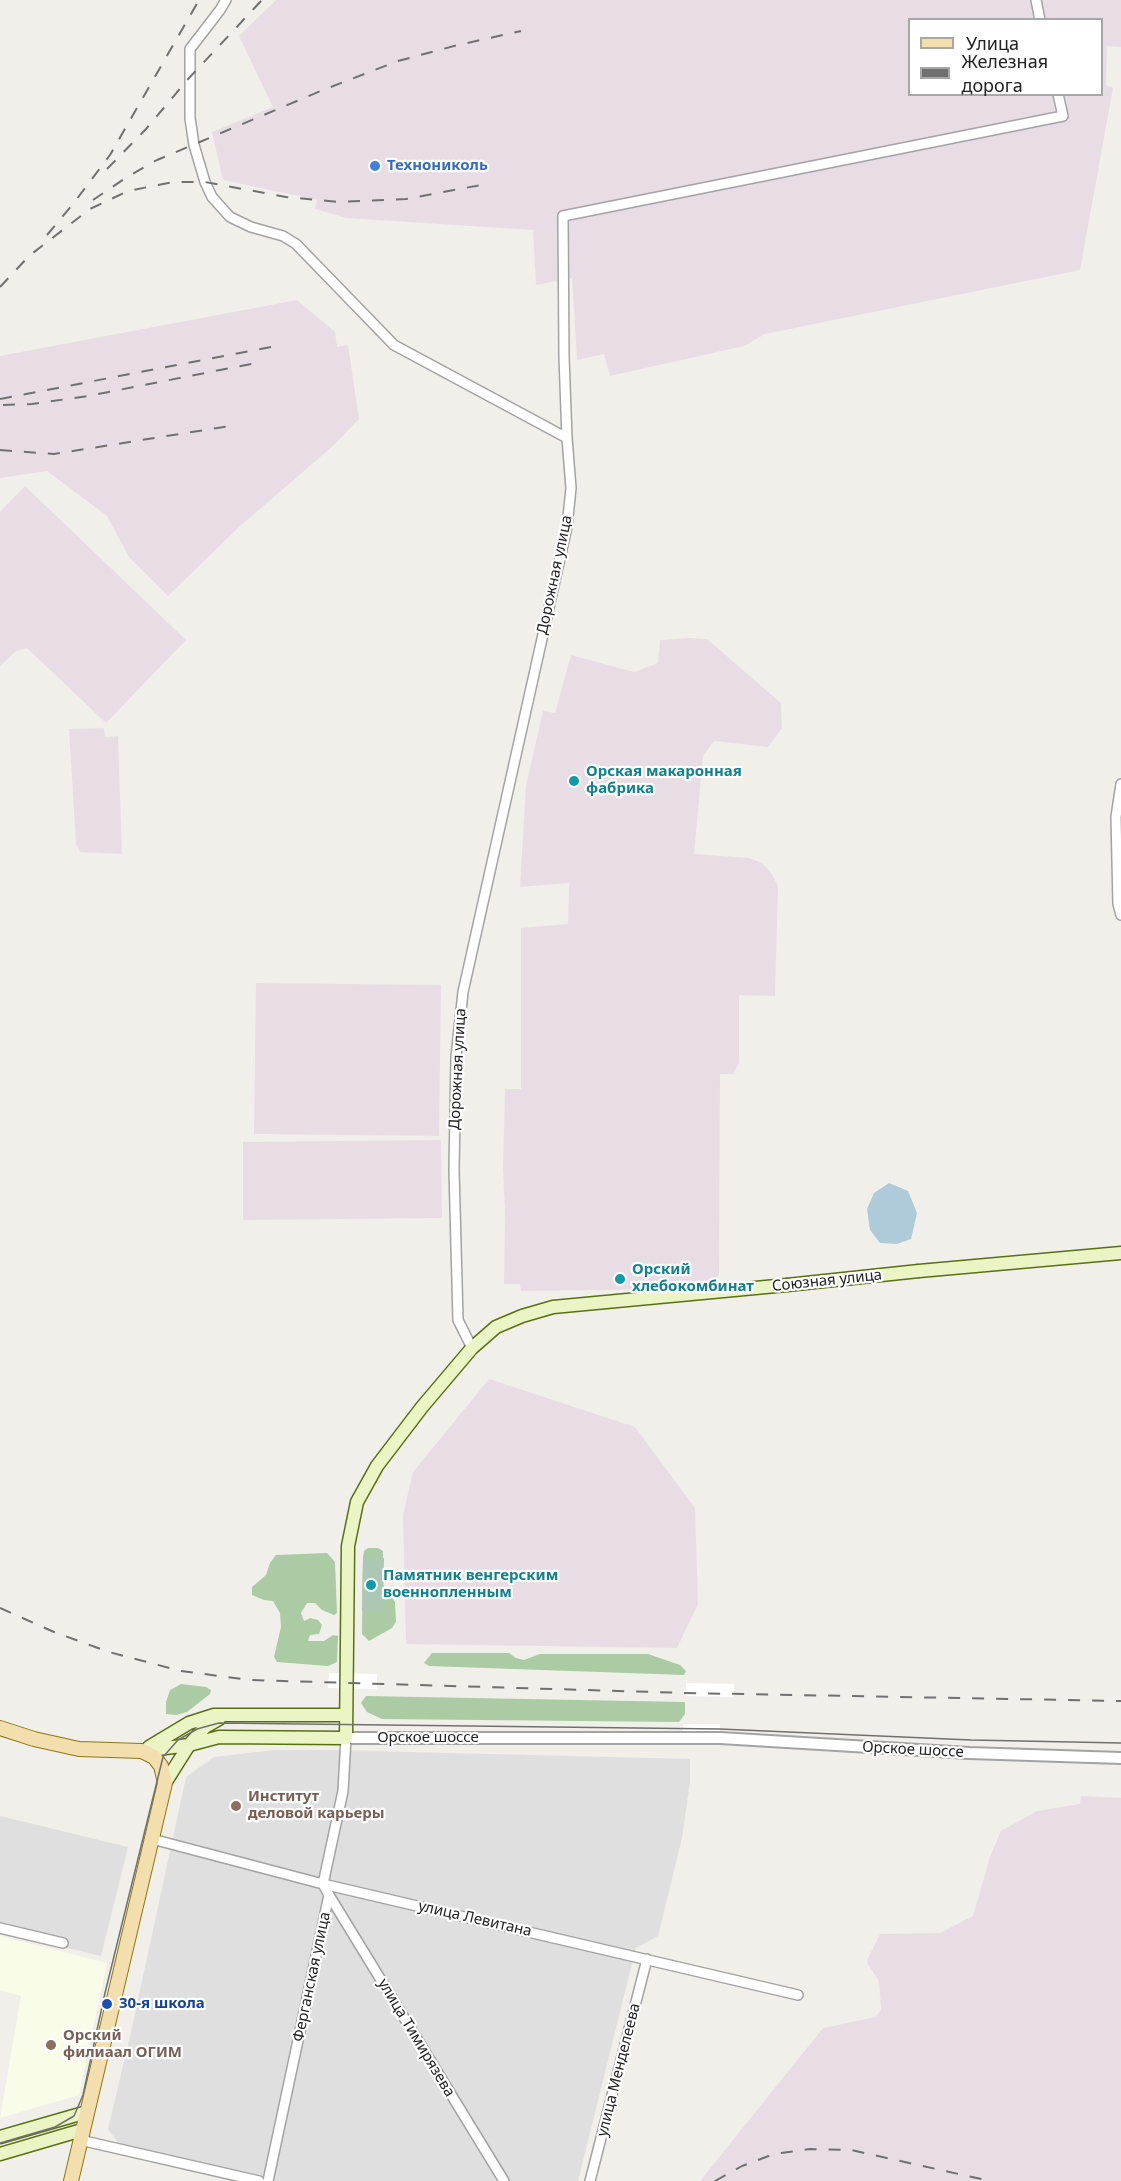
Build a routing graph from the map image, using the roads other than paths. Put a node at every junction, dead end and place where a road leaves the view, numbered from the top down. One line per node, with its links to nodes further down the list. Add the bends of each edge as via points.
1 (226, 0): 5 (street, via 190,49 194,145 216,203 241,223 296,244 394,345)
2 (1036, 0): 3 (street)
3 (1040, 18)
4 (1058, 96): 5 (street, Дорожная улица, via 1063,116 563,216)
5 (567, 438): 9 (street, Дорожная улица, via 571,488 567,527 463,992 456,1057 458,1320)
6 (1121, 784): 7 (street, via 1116,817)
7 (1121, 915)
8 (1121, 1253): 9 (main road, Союзная улица, bridge, via 553,1307 496,1327)
9 (472, 1348): 11 (main road, Союзная улица, via 377,1466 357,1502 348,1546)
10 (231, 1714): 11 (main road); 14 (main road, via 205,1726); 15 (main road, via 214,1714 189,1723)
11 (346, 1715): 13 (main road, Союзная улица)
12 (0, 1728): 15 (main road, via 79,1749)
13 (346, 1738): 14 (main road, Орское шоссе, via 219,1737); 16 (street, Орское шоссе, bridge, via 720,1738); 19 (street, via 343,1791)
14 (189, 1744): 15 (main road, Орское шоссе); 17 (main road)
15 (142, 1751): 17 (main road, via 161,1766)
16 (1121, 1758)
17 (165, 1783): 18 (main road)
18 (152, 1839): 19 (street, улица Левитана); 25 (main road)
19 (323, 1884): 20 (street, Ферганская улица); 23 (street, улица Левитана)
20 (329, 1895): 31 (street, Ферганская улица); 32 (street, улица Тимирязева)
21 (0, 1928): 22 (street)
22 (63, 1943)
23 (647, 1959): 24 (street, улица Левитана); 33 (street, улица Менделеева)
24 (798, 1995)
25 (87, 2112): 26 (main road); 27 (main road)
26 (81, 2135): 28 (main road); 29 (main road); 30 (street)
27 (0, 2137)
28 (0, 2154)
29 (71, 2181)
30 (259, 2181)
31 (268, 2181)
32 (504, 2181)
33 (590, 2181)

